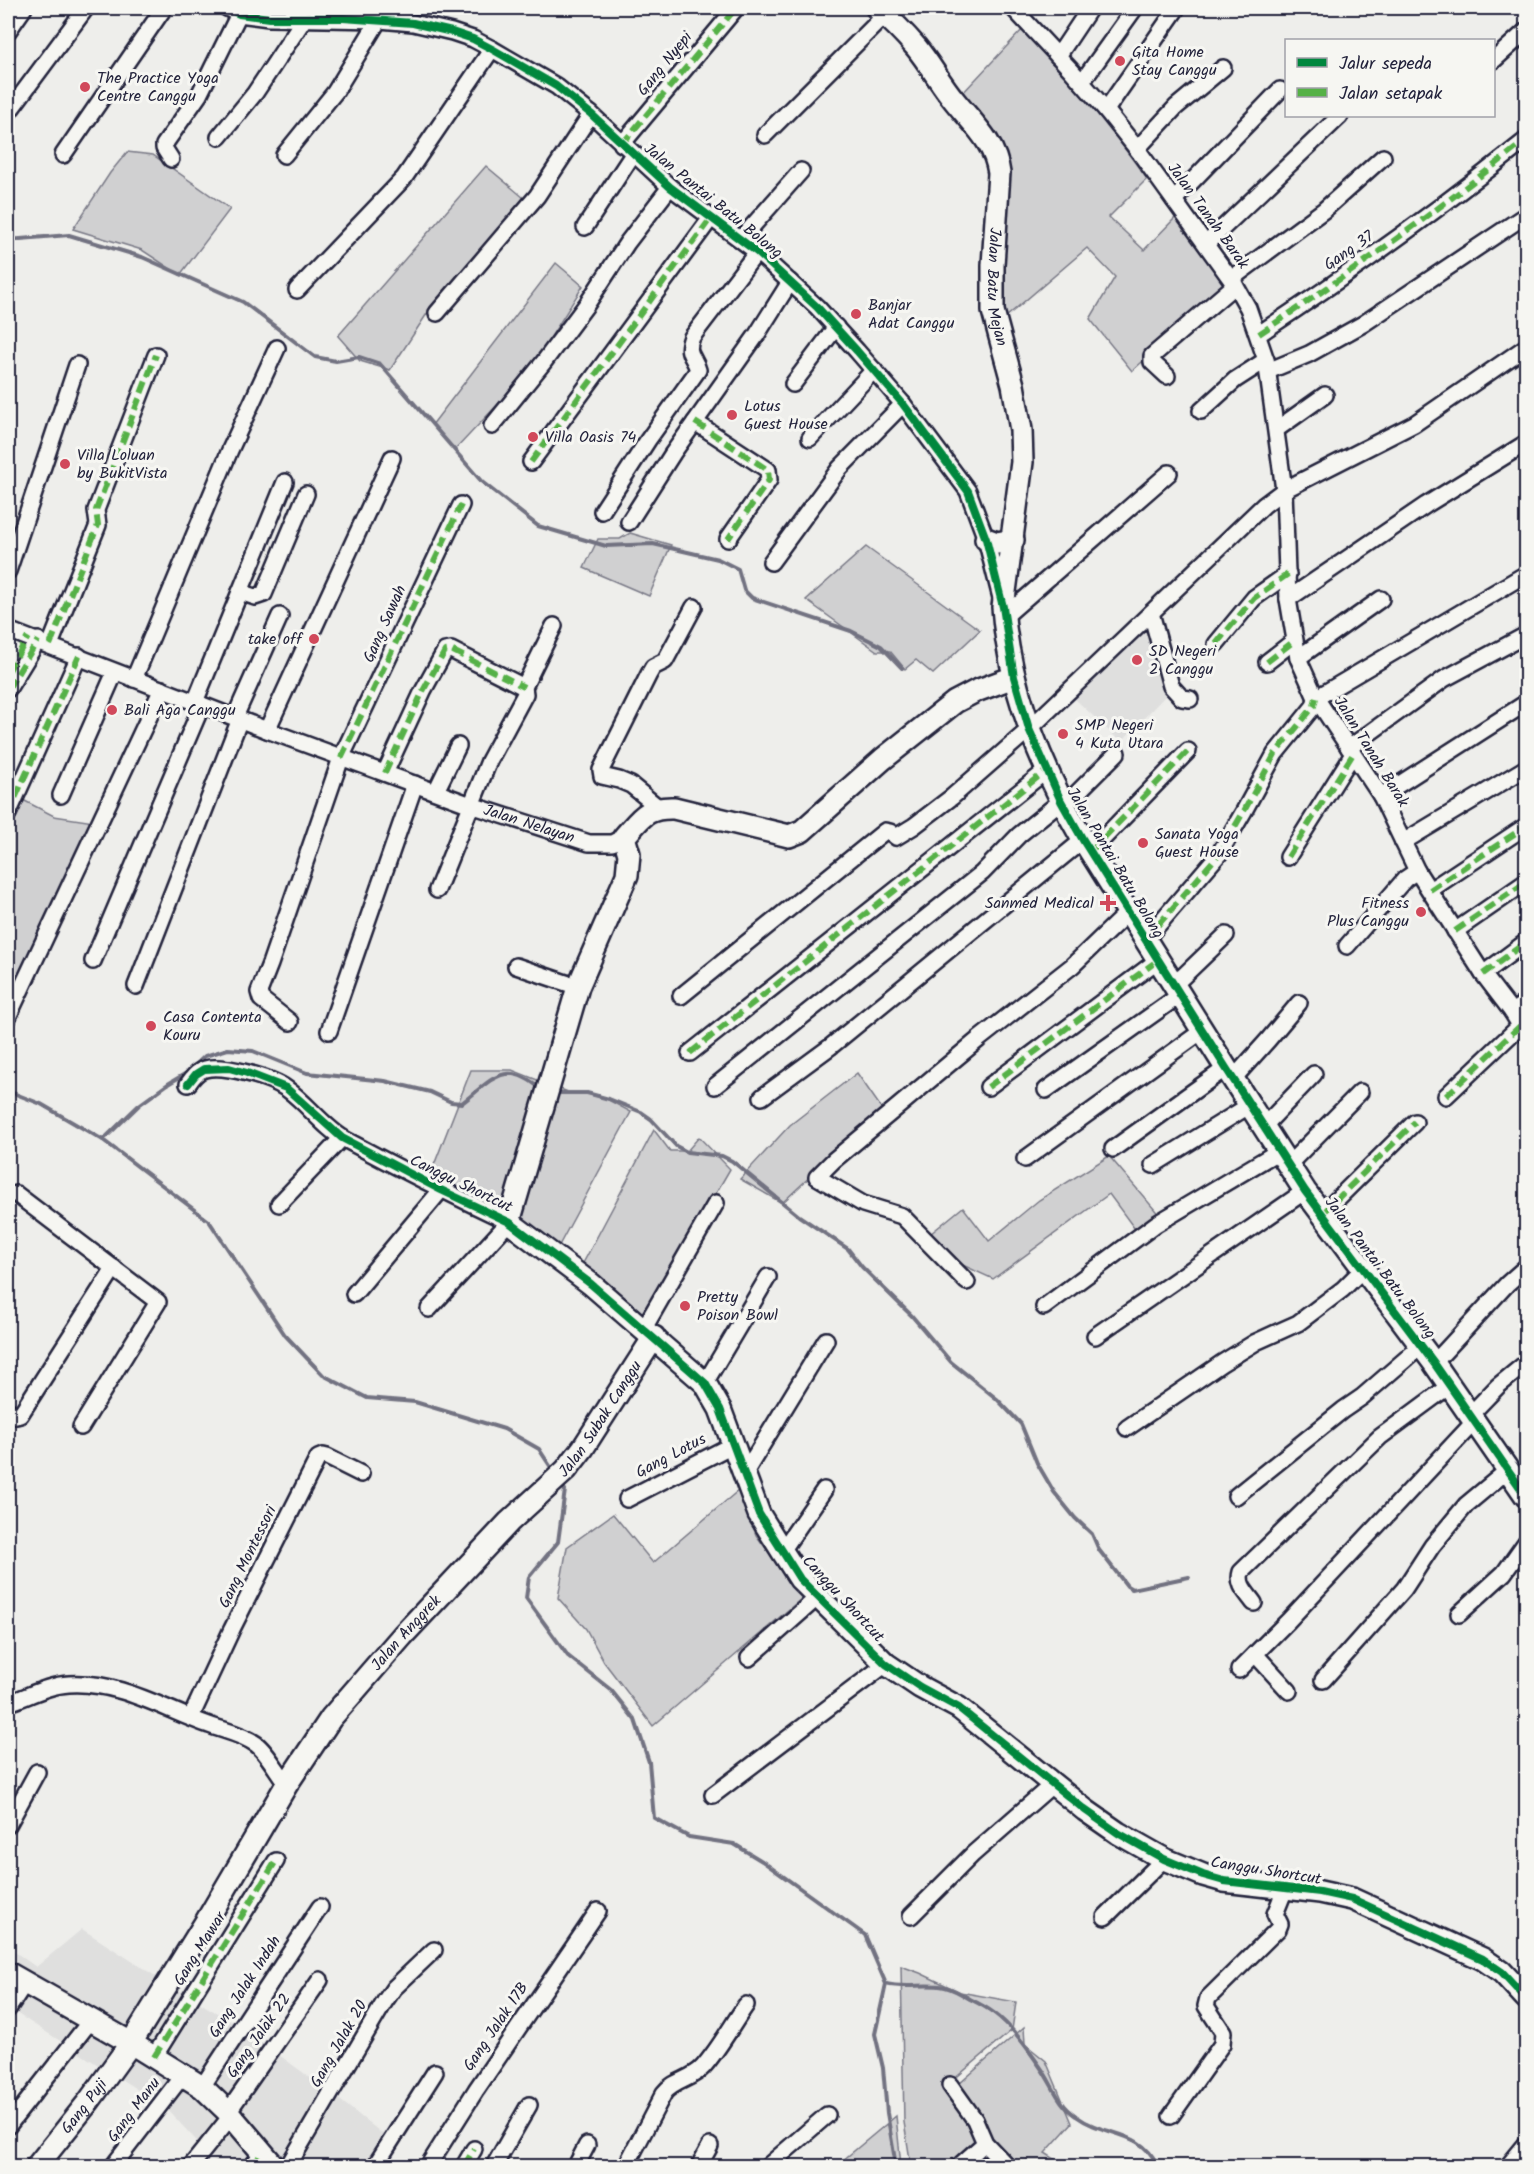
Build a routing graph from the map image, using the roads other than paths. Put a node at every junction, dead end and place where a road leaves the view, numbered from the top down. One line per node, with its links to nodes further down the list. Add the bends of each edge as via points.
1 (24, 8): 15 (street)
2 (86, 8): 23 (street)
3 (164, 8): 31 (street)
4 (736, 8): 29 (street, Gang Nyepi)
5 (1013, 8): 17 (street, Jalan Tanah Barak)
6 (1090, 8): 17 (street)
7 (1135, 8): 20 (street)
8 (1177, 8): 22 (street)
9 (233, 11): 11 (street, Jalan Pantai Batu Bolong); 34 (street, via 199,95 164,145)
10 (881, 11): 26 (street); 77 (street, Jalan Batu Mejan, via 916,47 978,128 998,163 993,304 1021,430 1022,462)
11 (272, 13): 13 (street, Jalan Pantai Batu Bolong)
12 (383, 14): 13 (street, Jalan Pantai Batu Bolong); 16 (street, Jalan Pantai Batu Bolong, via 452,32); 32 (street, via 335,92)
13 (304, 19): 27 (street, via 255,93)
14 (1527, 31): 18 (street)
15 (8, 32)
16 (492, 49): 24 (street, Jalan Pantai Batu Bolong, via 556,86); 46 (street, via 405,178)
17 (1058, 56): 20 (street, Jalan Tanah Barak)
18 (1495, 59)
19 (1223, 68): 30 (street, via 1176,107)
20 (1082, 82): 22 (street, Jalan Tanah Barak)
21 (1281, 90): 37 (street)
22 (1106, 110): 30 (street, Jalan Tanah Barak)
23 (8, 113)
24 (591, 114): 29 (street, Jalan Pantai Batu Bolong); 47 (street, via 537,196)
25 (1339, 117): 42 (street)
26 (765, 135)
27 (219, 137)
28 (1527, 140): 49 (street, Gang 37, via 1366,262)
29 (628, 149): 36 (street, Jalan Pantai Batu Bolong); 40 (street, Gang Nyepi)
30 (1137, 149): 37 (street, Jalan Tanah Barak)
31 (63, 155)
32 (284, 155)
33 (1383, 157): 45 (street)
34 (171, 159)
35 (801, 171): 41 (street)
36 (670, 187): 39 (street, Jalan Pantai Batu Bolong); 62 (street, via 580,313)
37 (1174, 200): 42 (street, Jalan Tanah Barak)
38 (1527, 215): 54 (street, via 1363,324 1309,354)
39 (711, 218): 41 (street, Jalan Pantai Batu Bolong); 67 (street)
40 (585, 227)
41 (741, 239): 43 (street, Jalan Pantai Batu Bolong)
42 (1206, 244): 45 (street, Jalan Tanah Barak)
43 (757, 252): 44 (street, Jalan Pantai Batu Bolong); 73 (street, via 692,337 689,354 698,370)
44 (790, 282): 48 (street, Jalan Pantai Batu Bolong); 61 (street)
45 (1233, 282): 49 (street, Jalan Tanah Barak); 56 (street, via 1152,356 1152,362)
46 (297, 290)
47 (437, 313)
48 (836, 327): 55 (street, Jalan Pantai Batu Bolong); 57 (street)
49 (1259, 334): 54 (street, Jalan Tanah Barak)
50 (1527, 347): 70 (street, via 1414,424)
51 (277, 348): 101 (street)
52 (156, 355): 92 (street, via 96,510 98,525)
53 (76, 365): 79 (street)
54 (1267, 366): 60 (street, via 1235,380); 63 (street, Jalan Tanah Barak)
55 (874, 370): 59 (street, Jalan Pantai Batu Bolong); 64 (street)
56 (1167, 376)
57 (793, 384)
58 (1325, 395): 63 (street)
59 (903, 404): 75 (street, Jalan Pantai Batu Bolong, via 968,491); 78 (street, via 840,468)
60 (1202, 411)
61 (696, 422): 74 (street); 76 (street, via 770,474)
62 (492, 426)
63 (1277, 429): 70 (street, Jalan Tanah Barak)
64 (810, 438)
65 (1527, 443): 83 (street, via 1426,505)
66 (392, 458): 111 (street)
67 (531, 462)
68 (1169, 473): 86 (street)
69 (285, 482): 82 (street)
70 (1284, 490): 80 (street, Jalan Tanah Barak); 87 (street)
71 (306, 494): 82 (street, via 264,594 255,597)
72 (461, 505): 116 (street, Gang Sawah)
73 (603, 511)
74 (629, 522)
75 (986, 538): 77 (street, via 997,543); 86 (street, Jalan Pantai Batu Bolong)
76 (728, 539)
77 (1013, 540): 86 (street, Jalan Batu Mejan)
78 (771, 562)
79 (8, 571)
80 (1288, 574): 83 (street, Jalan Tanah Barak); 94 (street, via 1254,598)
81 (1527, 574): 105 (street)
82 (240, 592): 108 (street)
83 (1288, 599): 93 (street, Jalan Tanah Barak)
84 (1381, 599): 96 (street)
85 (694, 607): 126 (street, via 665,661 649,674 601,770 602,776 631,785)
86 (1003, 612): 100 (street, Jalan Pantai Batu Bolong)
87 (1151, 613): 106 (street, via 1171,686 1182,698); 110 (street)
88 (280, 616): 109 (street)
89 (554, 626): 102 (street)
90 (8, 630): 92 (street, Jalan Nelayan)
91 (1527, 635): 114 (street, via 1444,679)
92 (39, 641): 95 (street, Jalan Nelayan); 98 (street); 103 (street)
93 (1294, 641): 96 (street, Jalan Tanah Barak); 97 (street)
94 (1216, 644)
95 (79, 656): 99 (street, Jalan Nelayan); 127 (street)
96 (1298, 658): 105 (street, Jalan Tanah Barak)
97 (1268, 662)
98 (8, 672)
99 (115, 672): 101 (street, Jalan Nelayan); 122 (street)
100 (1014, 677): 110 (street, Jalan Pantai Batu Bolong); 126 (street, via 955,702 802,831 789,836 697,812)
101 (134, 679): 104 (street, Jalan Nelayan)
102 (524, 687): 119 (street, via 445,651); 125 (street, via 525,694 489,761)
103 (8, 689)
104 (162, 689): 108 (street, Jalan Nelayan); 153 (street)
105 (1316, 698): 114 (street, Jalan Tanah Barak); 140 (street, via 1314,706 1275,754 1219,854)
106 (1190, 699)
107 (1527, 703): 123 (street)
108 (198, 704): 109 (street, Jalan Nelayan); 144 (street)
109 (237, 718): 111 (street, Jalan Nelayan); 147 (street)
110 (1029, 729): 118 (street, Jalan Pantai Batu Bolong); 150 (street, via 914,826 896,837 885,831)
111 (267, 730): 116 (street, Jalan Nelayan)
112 (458, 746): 121 (street)
113 (1188, 751): 131 (street)
114 (1351, 751): 123 (street, Jalan Tanah Barak); 132 (street)
115 (1117, 753): 124 (street, via 1075,795)
116 (342, 758): 119 (street, Jalan Nelayan); 154 (street, Gang Sawah, via 259,992 261,999)
117 (1527, 768): 130 (street)
118 (1047, 770): 124 (street, Jalan Pantai Batu Bolong); 158 (street)
119 (385, 773): 120 (street, Jalan Nelayan)
120 (415, 783): 121 (street, Jalan Nelayan); 156 (street)
121 (436, 790): 125 (street, Jalan Nelayan)
122 (61, 795)
123 (1381, 796): 130 (street, Jalan Tanah Barak)
124 (1061, 802): 131 (street, Jalan Pantai Batu Bolong); 162 (street, via 1019,835 982,873)
125 (471, 805): 129 (street, Jalan Nelayan, via 589,843 612,843); 135 (street)
126 (659, 808): 129 (street, via 650,810)
127 (8, 814)
128 (1527, 826): 136 (street)
129 (624, 837): 148 (street, Canggu Shortcut, via 629,854 627,875)
130 (1403, 842): 133 (street, Jalan Tanah Barak)
131 (1087, 845): 137 (street, Jalan Pantai Batu Bolong); 167 (street)
132 (1288, 857)
133 (1418, 871): 136 (street, Jalan Tanah Barak); 142 (street, via 1405,879)
134 (1527, 882): 138 (street)
135 (437, 890)
136 (1430, 890): 138 (street, Jalan Tanah Barak)
137 (1128, 912): 140 (street, Jalan Pantai Batu Bolong); 188 (street, via 1072,966 979,1039 817,1177 863,1204 902,1216)
138 (1455, 931): 146 (street, Jalan Tanah Barak)
139 (1226, 935): 149 (street)
140 (1146, 939): 143 (street, Jalan Pantai Batu Bolong)
141 (1527, 942): 146 (street)
142 (1347, 946)
143 (1158, 960): 149 (street, Jalan Pantai Batu Bolong); 163 (street)
144 (93, 962)
145 (516, 966): 148 (street)
146 (1483, 974): 155 (street, Jalan Tanah Barak)
147 (136, 986)
148 (579, 987): 182 (street, Canggu Shortcut)
149 (1177, 990): 157 (street, Jalan Pantai Batu Bolong); 164 (street)
150 (681, 996)
151 (1527, 1002): 155 (street)
152 (1299, 1003): 159 (street, via 1269,1040)
153 (8, 1017)
154 (290, 1022)
155 (1520, 1024): 166 (street)
156 (330, 1031)
157 (1202, 1031): 159 (street, Jalan Pantai Batu Bolong); 174 (street)
158 (690, 1053)
159 (1229, 1073): 168 (street, Jalan Pantai Batu Bolong); 172 (street)
160 (1314, 1074): 170 (street)
161 (188, 1084): 171 (street, Canggu Shortcut, via 204,1069 229,1068 247,1073 286,1088)
162 (715, 1086)
163 (988, 1087)
164 (1046, 1090)
165 (1360, 1092): 173 (street)
166 (1446, 1096)
167 (762, 1097)
168 (1250, 1104): 170 (street, Jalan Pantai Batu Bolong); 175 (street)
169 (1415, 1122): 181 (street)
170 (1263, 1126): 173 (street, Jalan Pantai Batu Bolong)
171 (342, 1138): 176 (street, Canggu Shortcut); 180 (street)
172 (1113, 1149)
173 (1283, 1158): 177 (street, Jalan Pantai Batu Bolong); 190 (street, via 1156,1224)
174 (1025, 1159)
175 (1153, 1165)
176 (437, 1188): 182 (street, Canggu Shortcut); 183 (street); 189 (street)
177 (1305, 1191): 181 (street, Jalan Pantai Batu Bolong); 193 (street)
178 (16, 1194): 185 (street)
179 (716, 1203): 192 (street)
180 (279, 1204)
181 (1322, 1214): 186 (street, Jalan Pantai Batu Bolong)
182 (509, 1222): 191 (street); 192 (street, Canggu Shortcut)
183 (366, 1265)
184 (1527, 1267): 196 (street)
185 (114, 1268): 200 (street, via 20,1415); 202 (street, via 158,1302)
186 (1362, 1270): 195 (street, Jalan Pantai Batu Bolong); 203 (street, via 1298,1323 1256,1342)
187 (768, 1277): 198 (street)
188 (967, 1282)
189 (354, 1294)
190 (1044, 1307)
191 (429, 1309)
192 (648, 1333): 198 (street, Canggu Shortcut); 209 (street, Jalan Subak Canggu, via 583,1448 566,1470)
193 (1095, 1336)
194 (826, 1340): 207 (street)
195 (1421, 1346): 196 (street, Jalan Pantai Batu Bolong); 210 (street)
196 (1434, 1363): 199 (street, Jalan Pantai Batu Bolong)
197 (1527, 1363): 201 (street, via 1498,1386)
198 (705, 1383): 204 (street, Canggu Shortcut, via 720,1409)
199 (1449, 1386): 201 (street, Jalan Pantai Batu Bolong); 216 (street, via 1380,1437 1241,1572 1240,1584)
200 (8, 1410)
201 (1472, 1419): 205 (street, Jalan Pantai Batu Bolong); 218 (street)
202 (81, 1427)
203 (1127, 1428)
204 (732, 1444): 207 (street, Canggu Shortcut); 212 (street, Gang Lotus)
205 (1508, 1470): 211 (street, Jalan Pantai Batu Bolong); 222 (street, via 1466,1505 1432,1546 1404,1589)
206 (361, 1474): 225 (street, Gang Montessori, via 327,1457 318,1458)
207 (743, 1476): 214 (street, Canggu Shortcut, via 759,1514)
208 (824, 1490): 214 (street)
209 (538, 1494): 227 (street, Jalan Anggrek, via 403,1635 331,1718)
210 (1236, 1496)
211 (1527, 1496)
212 (627, 1499)
213 (1527, 1542): 217 (street, via 1504,1573)
214 (782, 1551): 215 (street, Canggu Shortcut, via 800,1579)
215 (818, 1597): 219 (street); 220 (street, Canggu Shortcut)
216 (1254, 1603)
217 (1459, 1614)
218 (1255, 1654): 221 (street); 223 (street)
219 (748, 1658)
220 (886, 1664): 228 (street, Canggu Shortcut, via 959,1708); 229 (street)
221 (1239, 1670)
222 (1323, 1680)
223 (1289, 1690)
224 (8, 1703): 225 (street, via 55,1685 87,1684 144,1697)
225 (191, 1717): 227 (street, via 259,1746)
226 (37, 1772): 230 (street)
227 (287, 1784): 245 (street, Jalan Anggrek)
228 (1053, 1784): 231 (street, Canggu Shortcut, via 1118,1833); 236 (street)
229 (713, 1794)
230 (8, 1825)
231 (1164, 1859): 233 (street, Canggu Shortcut, via 1224,1881); 237 (street)
232 (276, 1861): 246 (street, Gang Mawar)
233 (1285, 1889): 241 (street, Canggu Shortcut, via 1352,1899 1483,1959); 254 (street, via 1275,1914 1278,1929 1208,1998 1206,2006 1223,2032 1222,2044)
234 (320, 1907): 250 (street, Gang Jalak Indah)
235 (598, 1911): 267 (street, Gang Jalak 17B)
236 (910, 1916)
237 (1105, 1917)
238 (434, 1950): 265 (street, Gang Jalak 20, via 385,2001)
239 (16, 1978): 243 (street); 244 (street)
240 (320, 1980): 252 (street, Gang Jalak 22)
241 (1527, 1998)
242 (746, 2005): 271 (street, via 703,2067 669,2086)
243 (8, 2009)
244 (91, 2020): 245 (street); 255 (street)
245 (131, 2043): 246 (street); 262 (street, Gang Puji)
246 (154, 2056): 248 (street)
247 (435, 2072): 266 (street)
248 (183, 2074): 250 (street); 263 (street, Gang Manu)
249 (950, 2085): 256 (street, via 975,2120)
250 (202, 2087): 252 (street)
251 (529, 2105): 269 (street)
252 (229, 2114): 261 (street); 264 (street, Gang Jalak 22)
253 (827, 2115): 273 (street)
254 (1171, 2116)
255 (8, 2126)
256 (985, 2143): 274 (street); 275 (street)
257 (1527, 2144): 276 (street)
258 (587, 2145): 270 (street)
259 (710, 2146): 272 (street)
260 (474, 2149): 268 (street)
261 (263, 2162)
262 (37, 2166)
263 (113, 2166)
264 (190, 2166)
265 (288, 2166)
266 (375, 2166)
267 (428, 2166)
268 (464, 2166)
269 (495, 2166)
270 (576, 2166)
271 (626, 2166)
272 (699, 2166)
273 (768, 2166)
274 (959, 2166)
275 (1007, 2166)
276 (1508, 2166)

